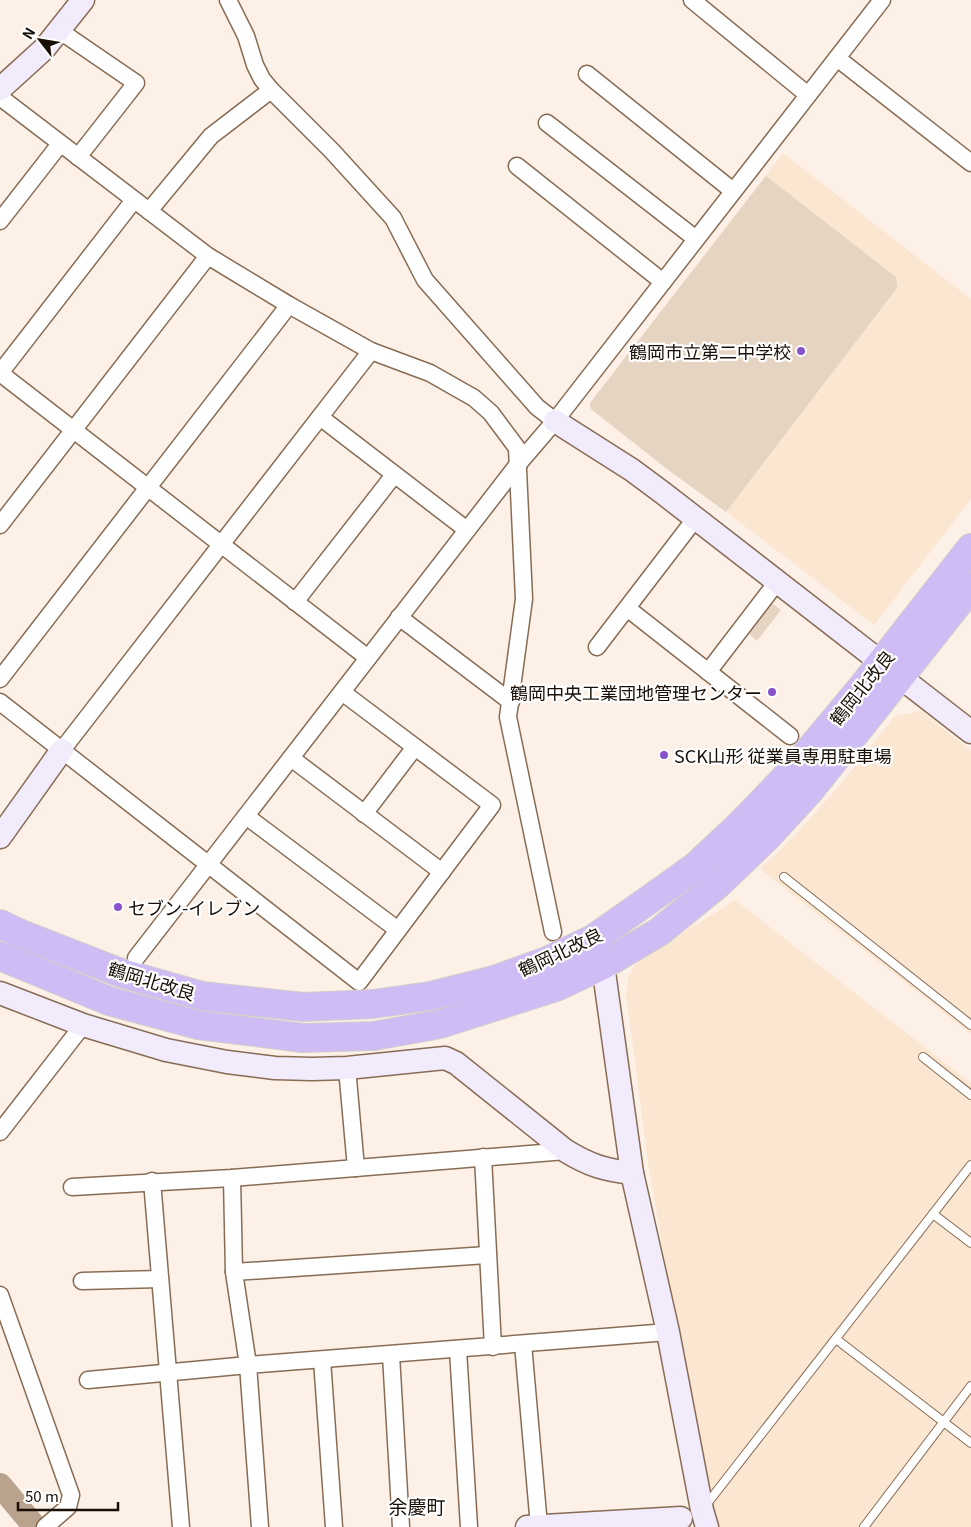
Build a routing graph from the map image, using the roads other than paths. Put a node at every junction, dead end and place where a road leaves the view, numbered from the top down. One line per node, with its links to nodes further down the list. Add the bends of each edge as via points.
1 (83, 0): 5 (street)
2 (228, 0): 9 (street, via 246,36 255,65)
3 (692, 0): 10 (street)
4 (882, 0): 6 (street)
5 (60, 30): 8 (street); 14 (street, via 136,83)
6 (836, 58): 10 (street); 15 (street)
7 (587, 74): 17 (street)
8 (0, 89)
9 (271, 90): 19 (street, via 211,136); 28 (street, via 393,218 425,280 536,407)
10 (808, 95): 17 (street)
11 (0, 96): 13 (street)
12 (547, 123): 21 (street)
13 (60, 144): 14 (street); 20 (street)
14 (78, 157): 18 (street)
15 (971, 163)
16 (517, 166): 23 (street)
17 (733, 191): 21 (street)
18 (134, 200): 19 (street); 26 (street)
19 (149, 211): 22 (street)
20 (0, 221)
21 (696, 239): 23 (street)
22 (208, 256): 24 (street); 29 (street)
23 (662, 282): 28 (street)
24 (289, 305): 25 (street); 32 (street)
25 (371, 350): 27 (street); 30 (street, via 430,373 474,398 491,413 517,448)
26 (0, 373): 29 (street)
27 (320, 417): 31 (street); 36 (street)
28 (554, 421): 30 (street); 33 (street, via 632,470)
29 (74, 430): 32 (street); 34 (street)
30 (519, 462): 35 (street); 50 (street, via 524,599)
31 (394, 474): 35 (street); 40 (street)
32 (148, 487): 36 (street); 47 (street)
33 (696, 520): 38 (street); 41 (street)
34 (0, 525)
35 (467, 530): 42 (street)
36 (221, 544): 40 (street); 54 (street)
37 (971, 548): 45 (highway, 鶴岡北改良)
38 (777, 582): 45 (street); 46 (street)
39 (971, 587): 45 (highway, 鶴岡北改良)
40 (295, 602): 44 (street)
41 (627, 608): 43 (street); 46 (street)
42 (399, 618): 44 (street); 50 (street)
43 (597, 647)
44 (368, 658): 48 (street)
45 (890, 669): 51 (street); 62 (highway, 鶴岡北改良, via 740,825 695,867 593,939 547,961 494,980 430,996 373,1004 303,1007 202,996 121,973); 67 (highway, 鶴岡北改良, via 811,789 766,838 718,884 659,932)
46 (708, 672): 52 (street)
47 (0, 679)
48 (342, 692): 53 (street); 55 (street)
49 (0, 702): 54 (street)
50 (511, 702): 64 (street, via 508,718)
51 (971, 732)
52 (790, 736)
53 (415, 747): 56 (street); 60 (street, via 492,805)
54 (62, 750): 58 (street); 59 (street)
55 (291, 758): 56 (street); 57 (street)
56 (364, 814): 60 (street)
57 (246, 816): 59 (street); 63 (street)
58 (0, 837)
59 (209, 864): 63 (street, via 359,982); 66 (street)
60 (442, 872): 63 (street)
61 (784, 877): 70 (lane)
62 (0, 924)
63 (398, 930)
64 (553, 932)
65 (0, 956): 67 (highway, 鶴岡北改良, via 109,1001 189,1023 303,1038 374,1036 440,1024 556,987)
66 (136, 958)
67 (603, 965): 79 (street)
68 (0, 993): 69 (street)
69 (83, 1025): 72 (street, via 166,1050 227,1062 275,1068); 74 (street)
70 (971, 1025)
71 (923, 1057): 73 (lane)
72 (347, 1068): 75 (street, via 446,1058); 78 (street)
73 (971, 1095)
74 (0, 1132)
75 (566, 1151): 76 (street); 79 (street, via 606,1170)
76 (483, 1157): 78 (street); 85 (street)
77 (971, 1166): 83 (lane)
78 (356, 1168): 80 (street)
79 (632, 1173): 90 (street)
80 (232, 1178): 81 (street); 86 (street)
81 (152, 1181): 82 (street); 87 (street)
82 (72, 1187)
83 (933, 1214): 84 (lane); 91 (lane)
84 (971, 1243)
85 (487, 1255): 86 (street); 93 (street)
86 (234, 1272): 97 (street)
87 (160, 1279): 88 (street); 98 (street)
88 (82, 1281)
89 (0, 1295): 104 (street, via 72,1495 68,1507)
90 (668, 1332): 92 (street); 103 (street)
91 (836, 1339): 101 (lane); 103 (lane)
92 (523, 1344): 93 (street); 106 (street)
93 (493, 1347): 94 (street)
94 (458, 1350): 95 (street); 111 (street)
95 (391, 1355): 96 (street); 110 (street)
96 (322, 1360): 97 (street); 109 (street)
97 (248, 1365): 98 (street); 108 (street)
98 (168, 1374): 99 (street); 107 (street)
99 (88, 1380)
100 (971, 1386): 101 (lane)
101 (943, 1422): 102 (lane); 112 (lane)
102 (971, 1443)
103 (704, 1519): 105 (street)
104 (51, 1522)
105 (682, 1522): 106 (street)
106 (533, 1526)
107 (181, 1527)
108 (260, 1527)
109 (334, 1527)
110 (401, 1527)
111 (469, 1527)
112 (864, 1527)

